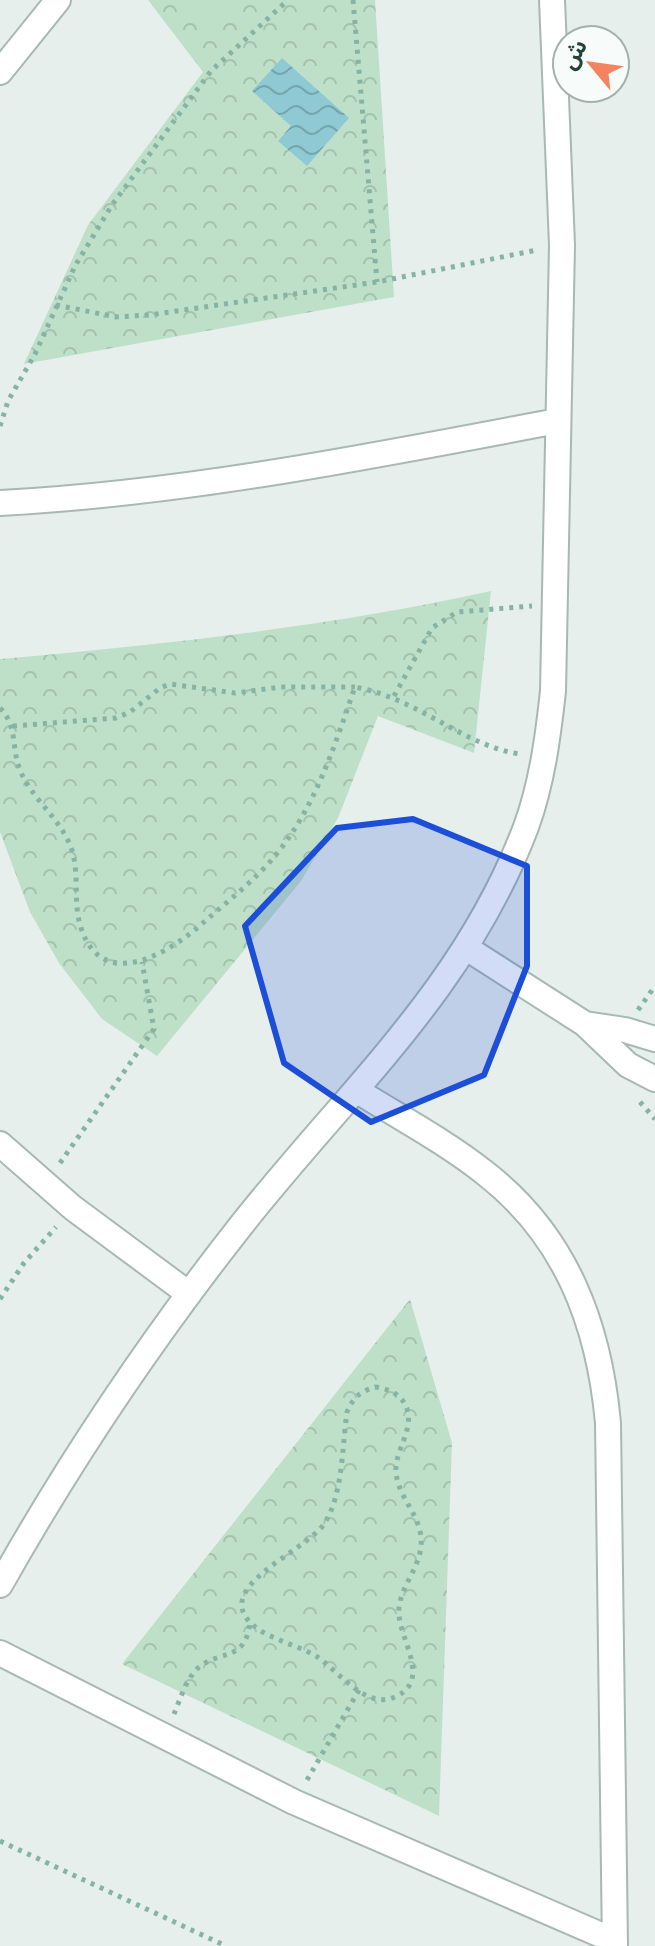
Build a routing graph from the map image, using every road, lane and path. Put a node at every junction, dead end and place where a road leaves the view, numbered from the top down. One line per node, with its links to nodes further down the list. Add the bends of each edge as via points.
1 (58, 0): 5 (street)
2 (288, 0): 8 (path, via 211,71 91,237)
3 (353, 0): 7 (path)
4 (552, 0): 6 (street)
5 (0, 72)
6 (562, 245): 7 (path); 9 (street)
7 (377, 282): 8 (path, via 149,315 116,317)
8 (56, 305): 10 (path)
9 (557, 421): 11 (street, via 256,476); 12 (street)
10 (0, 426)
11 (0, 503)
12 (554, 605): 14 (path, via 457,612 432,628); 17 (street, via 553,691)
13 (355, 687): 14 (path); 16 (path, via 235,693 170,684 116,718); 19 (path, via 318,788 282,847 189,936)
14 (394, 696): 17 (path, via 495,751)
15 (0, 708): 16 (path)
16 (13, 726): 19 (path, via 20,771 52,811 72,848 78,915 88,942 112,961)
17 (545, 757): 18 (street, via 527,824)
18 (468, 949): 20 (street); 24 (street)
19 (142, 962): 26 (path, via 154,1029)
20 (585, 1024): 21 (street); 22 (street)
21 (648, 1032): 22 (street, via 624,1051)
22 (628, 1065): 23 (street)
23 (655, 1079)
24 (356, 1090): 28 (street); 37 (street, via 485,1172 518,1202 556,1250 589,1317 608,1423)
25 (0, 1144): 26 (street)
26 (46, 1183): 27 (street)
27 (73, 1208): 28 (street); 29 (path)
28 (189, 1294): 30 (street, via 73,1462)
29 (0, 1299)
30 (0, 1585)
31 (250, 1621): 33 (path, via 320,1659); 33 (path, via 244,1608 249,1583 303,1547 325,1523 352,1400 375,1387 388,1389 399,1396 409,1420 396,1471 420,1530 418,1561 399,1607 398,1625 414,1670 410,1685 386,1700); 34 (path, via 246,1639 234,1654 206,1663 191,1676)
32 (0, 1653): 34 (street)
33 (359, 1690): 35 (path)
34 (164, 1737): 35 (street)
35 (294, 1802): 37 (street)
36 (0, 1841): 38 (path)
37 (615, 1944)
38 (226, 1946)

